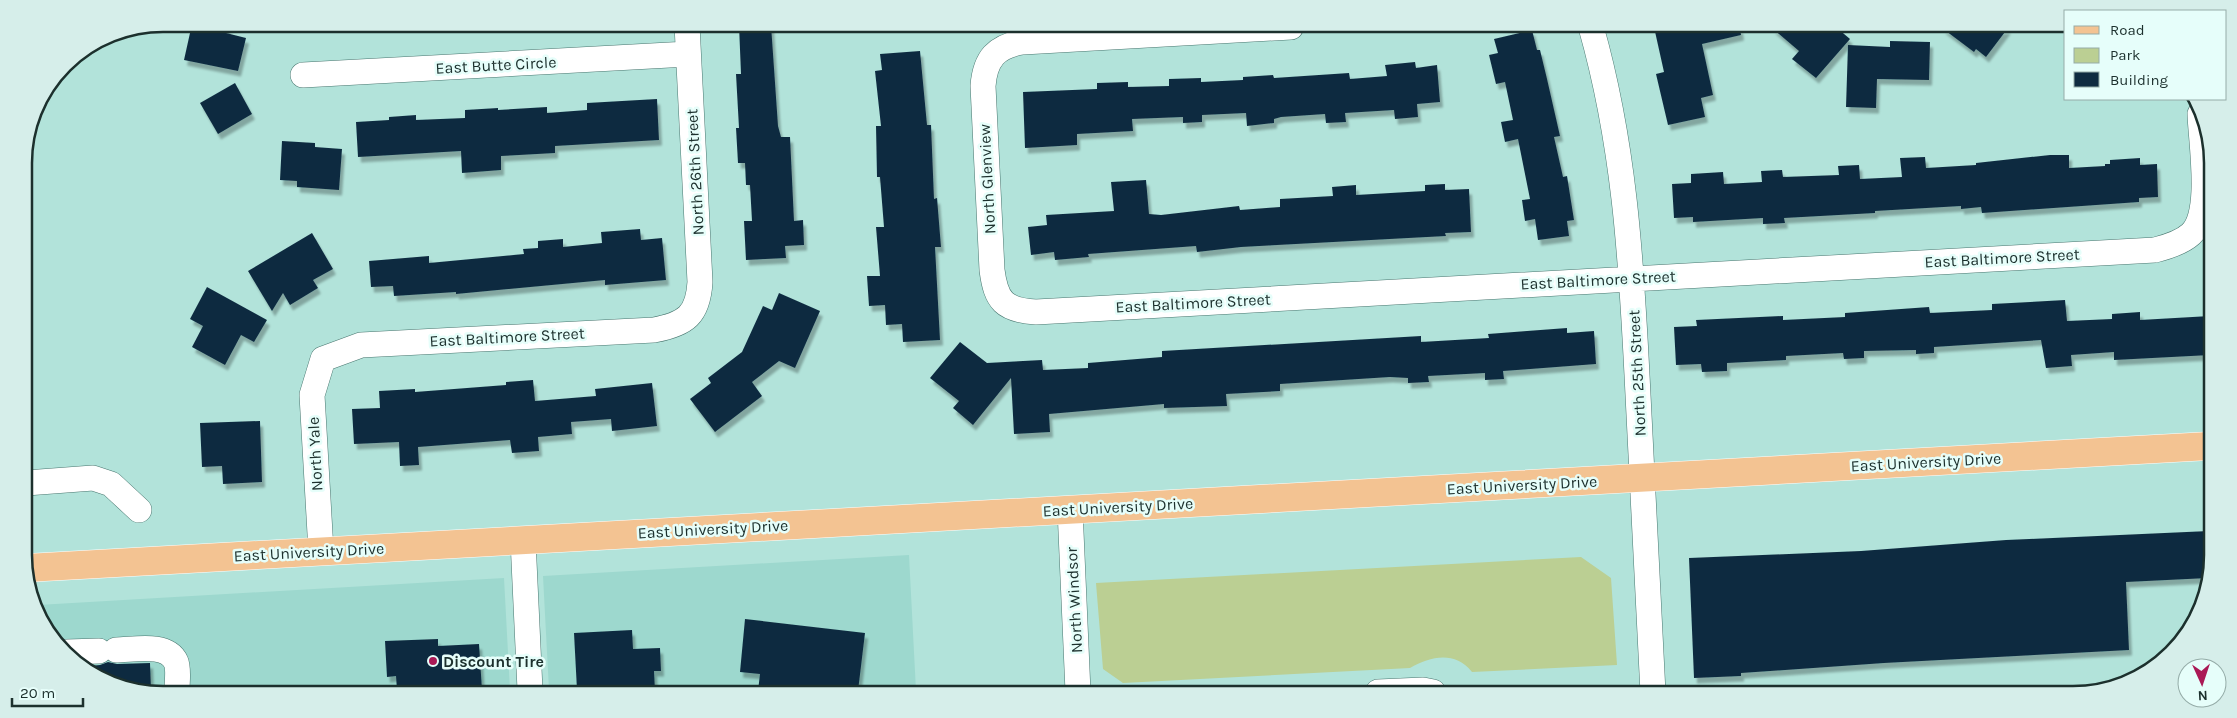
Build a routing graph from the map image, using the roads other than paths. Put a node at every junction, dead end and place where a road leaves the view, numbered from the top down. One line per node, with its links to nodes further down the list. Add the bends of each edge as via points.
1 (687, 33): 4 (street, North 26th Street)
2 (1174, 33): 8 (street, North Glenview, via 1023,42 1001,48 992,55 985,70 983,86 992,270 997,294)
3 (1593, 33): 7 (street, North 25th Street, via 1619,152)
4 (688, 54): 5 (street, East Butte Circle); 9 (street, North 26th Street, via 700,282 696,306)
5 (303, 75)
6 (2201, 132): 7 (street, East Baltimore Street, via 2203,209 2198,223 2180,242 2156,250)
7 (1632, 278): 8 (street, East Baltimore Street, via 1036,312); 12 (street, North 25th Street)
8 (1003, 303)
9 (690, 316): 10 (street, East Baltimore Street, via 680,323 654,330 361,344)
10 (323, 359): 17 (street, North Yale, via 312,395)
11 (2204, 446): 12 (main road, East University Drive)
12 (1643, 478): 14 (main road, East University Drive); 20 (street, North 25th Street)
13 (33, 482): 15 (street, via 93,478 111,484)
14 (1070, 509): 16 (main road, East University Drive); 23 (street, North Windsor)
15 (139, 510)
16 (523, 540): 17 (main road, East University Drive); 22 (street)
17 (321, 551): 18 (main road, East University Drive)
18 (34, 568)
19 (76, 652): 21 (street, via 151,649 171,656 176,663)
20 (1653, 685)
21 (178, 686)
22 (530, 686)
23 (1078, 686)

